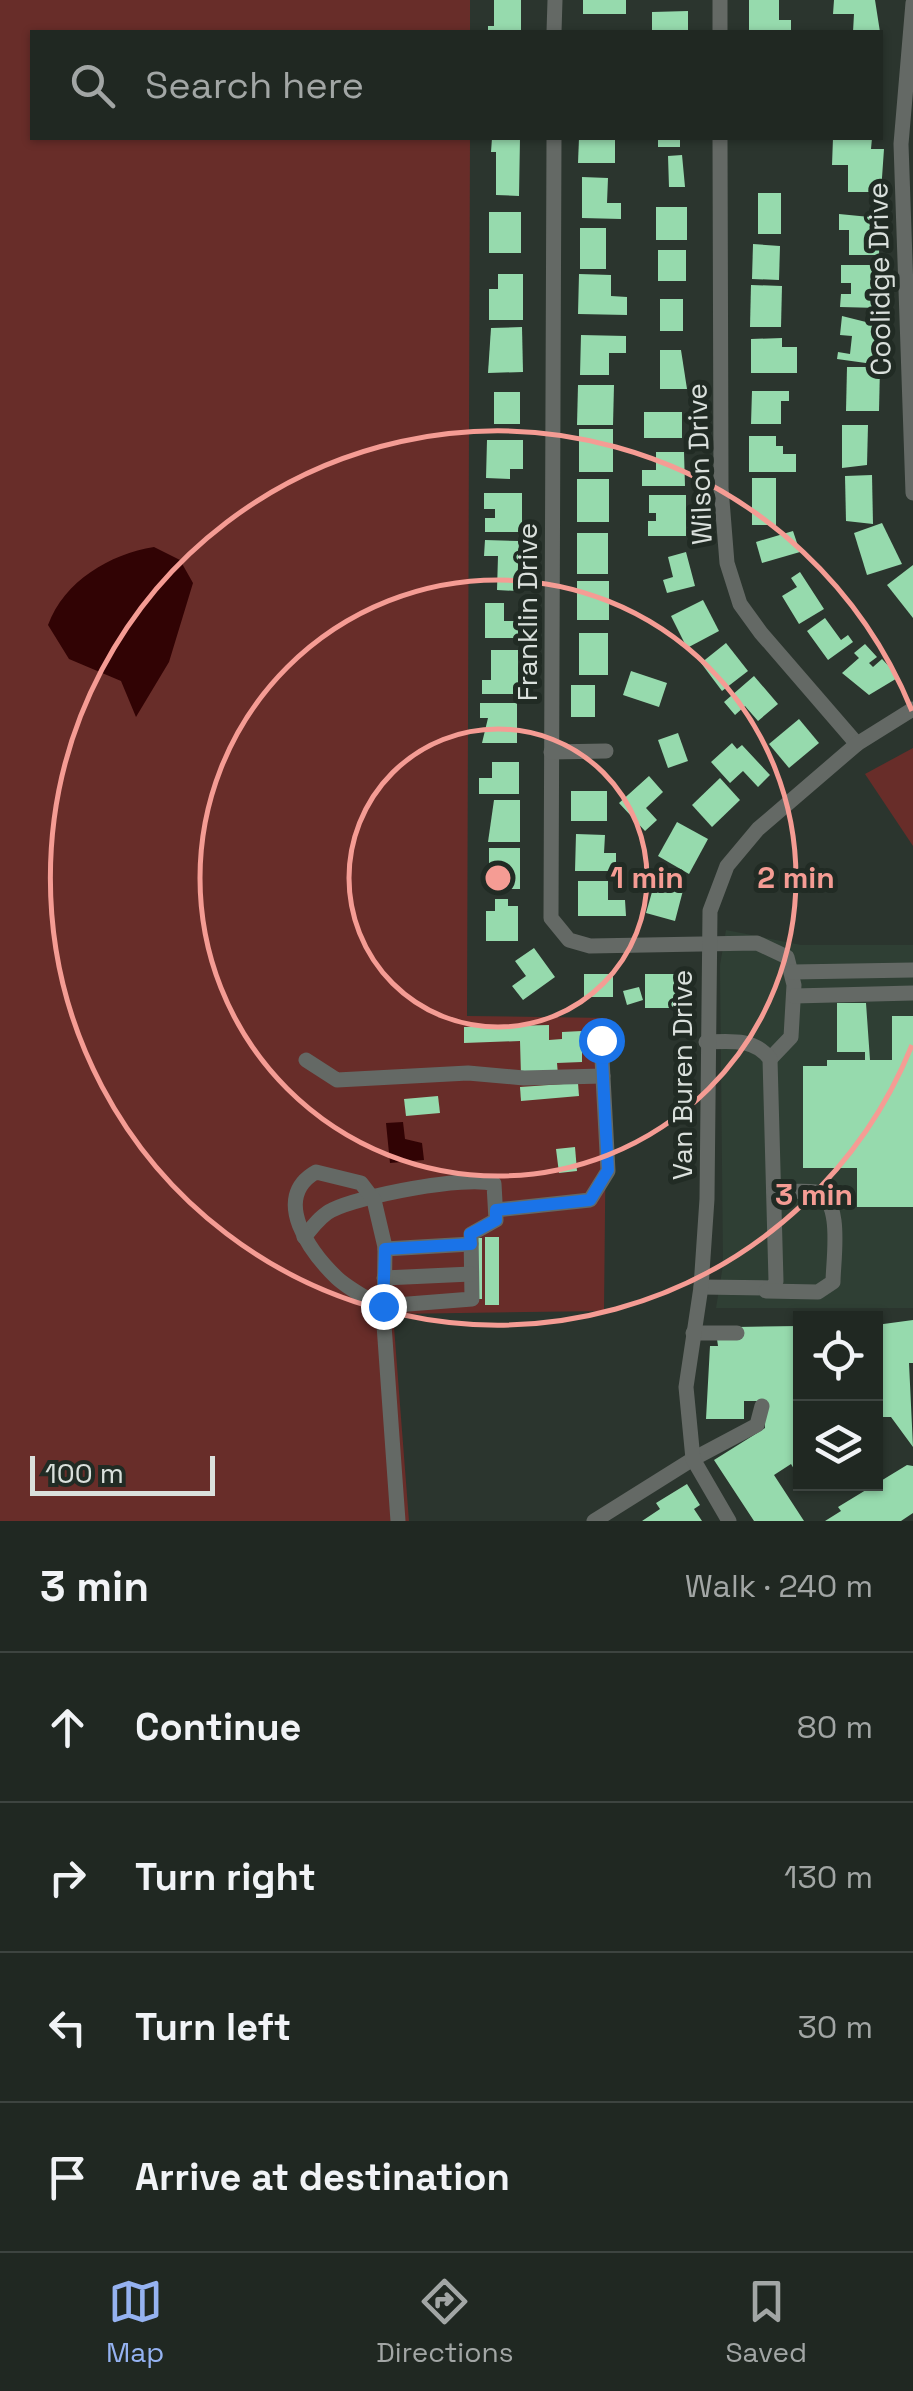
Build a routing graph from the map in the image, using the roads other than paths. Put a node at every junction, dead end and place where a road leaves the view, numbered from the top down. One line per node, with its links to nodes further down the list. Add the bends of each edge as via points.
1 (554, 0): 4 (street)
2 (720, 0): 5 (street)
3 (913, 3): 8 (street, Coolidge Drive, via 901,144)
4 (554, 30)
5 (720, 30)
6 (554, 140): 13 (street, Franklin Drive)
7 (720, 140): 11 (street, Wilson Drive, via 727,563 740,604)
8 (911, 466): 9 (street, Coolidge Drive)
9 (913, 493)
10 (913, 709): 11 (street, Van Buren Drive)
11 (857, 744): 14 (street, Van Buren Drive, via 758,830 727,866 710,912)
12 (606, 751): 13 (street)
13 (551, 752): 14 (street, Franklin Drive, via 549,900 557,929 590,946)
14 (708, 943): 16 (street, via 757,943 787,957); 20 (street, Van Buren Drive)
15 (913, 970): 16 (street)
16 (792, 972): 18 (street)
17 (913, 993): 18 (street)
18 (794, 996): 21 (street, via 791,1038)
19 (601, 1040): 23 (street)
20 (706, 1042): 21 (street, via 738,1040); 32 (street, Van Buren Drive)
21 (770, 1059): 24 (street)
22 (306, 1060): 23 (street, via 336,1080 468,1073)
23 (603, 1076): 26 (street, via 603,1185 590,1200)
24 (774, 1192): 33 (street, via 776,1280 773,1288); 33 (street, via 827,1198 833,1210 833,1282 818,1292)
25 (374, 1200): 26 (street, via 390,1189 490,1182); 27 (street, via 330,1210); 27 (street, via 361,1183 316,1172 298,1190 294,1213); 29 (street)
26 (496, 1210): 28 (street, via 496,1220)
27 (304, 1237): 34 (street, via 339,1279)
28 (471, 1239): 29 (street); 30 (street)
29 (385, 1249): 31 (street)
30 (472, 1274): 31 (street); 34 (street, via 468,1301)
31 (384, 1278): 34 (street)
32 (701, 1286): 33 (street); 35 (street, Van Buren Drive)
33 (759, 1291)
34 (383, 1307): 39 (street)
35 (693, 1333): 36 (street); 38 (street, Van Buren Drive, via 686,1387)
36 (737, 1333)
37 (762, 1406): 38 (street, via 758,1425)
38 (692, 1459): 40 (street); 41 (street, Van Buren Drive)
39 (398, 1521)
40 (594, 1521)
41 (729, 1521)

